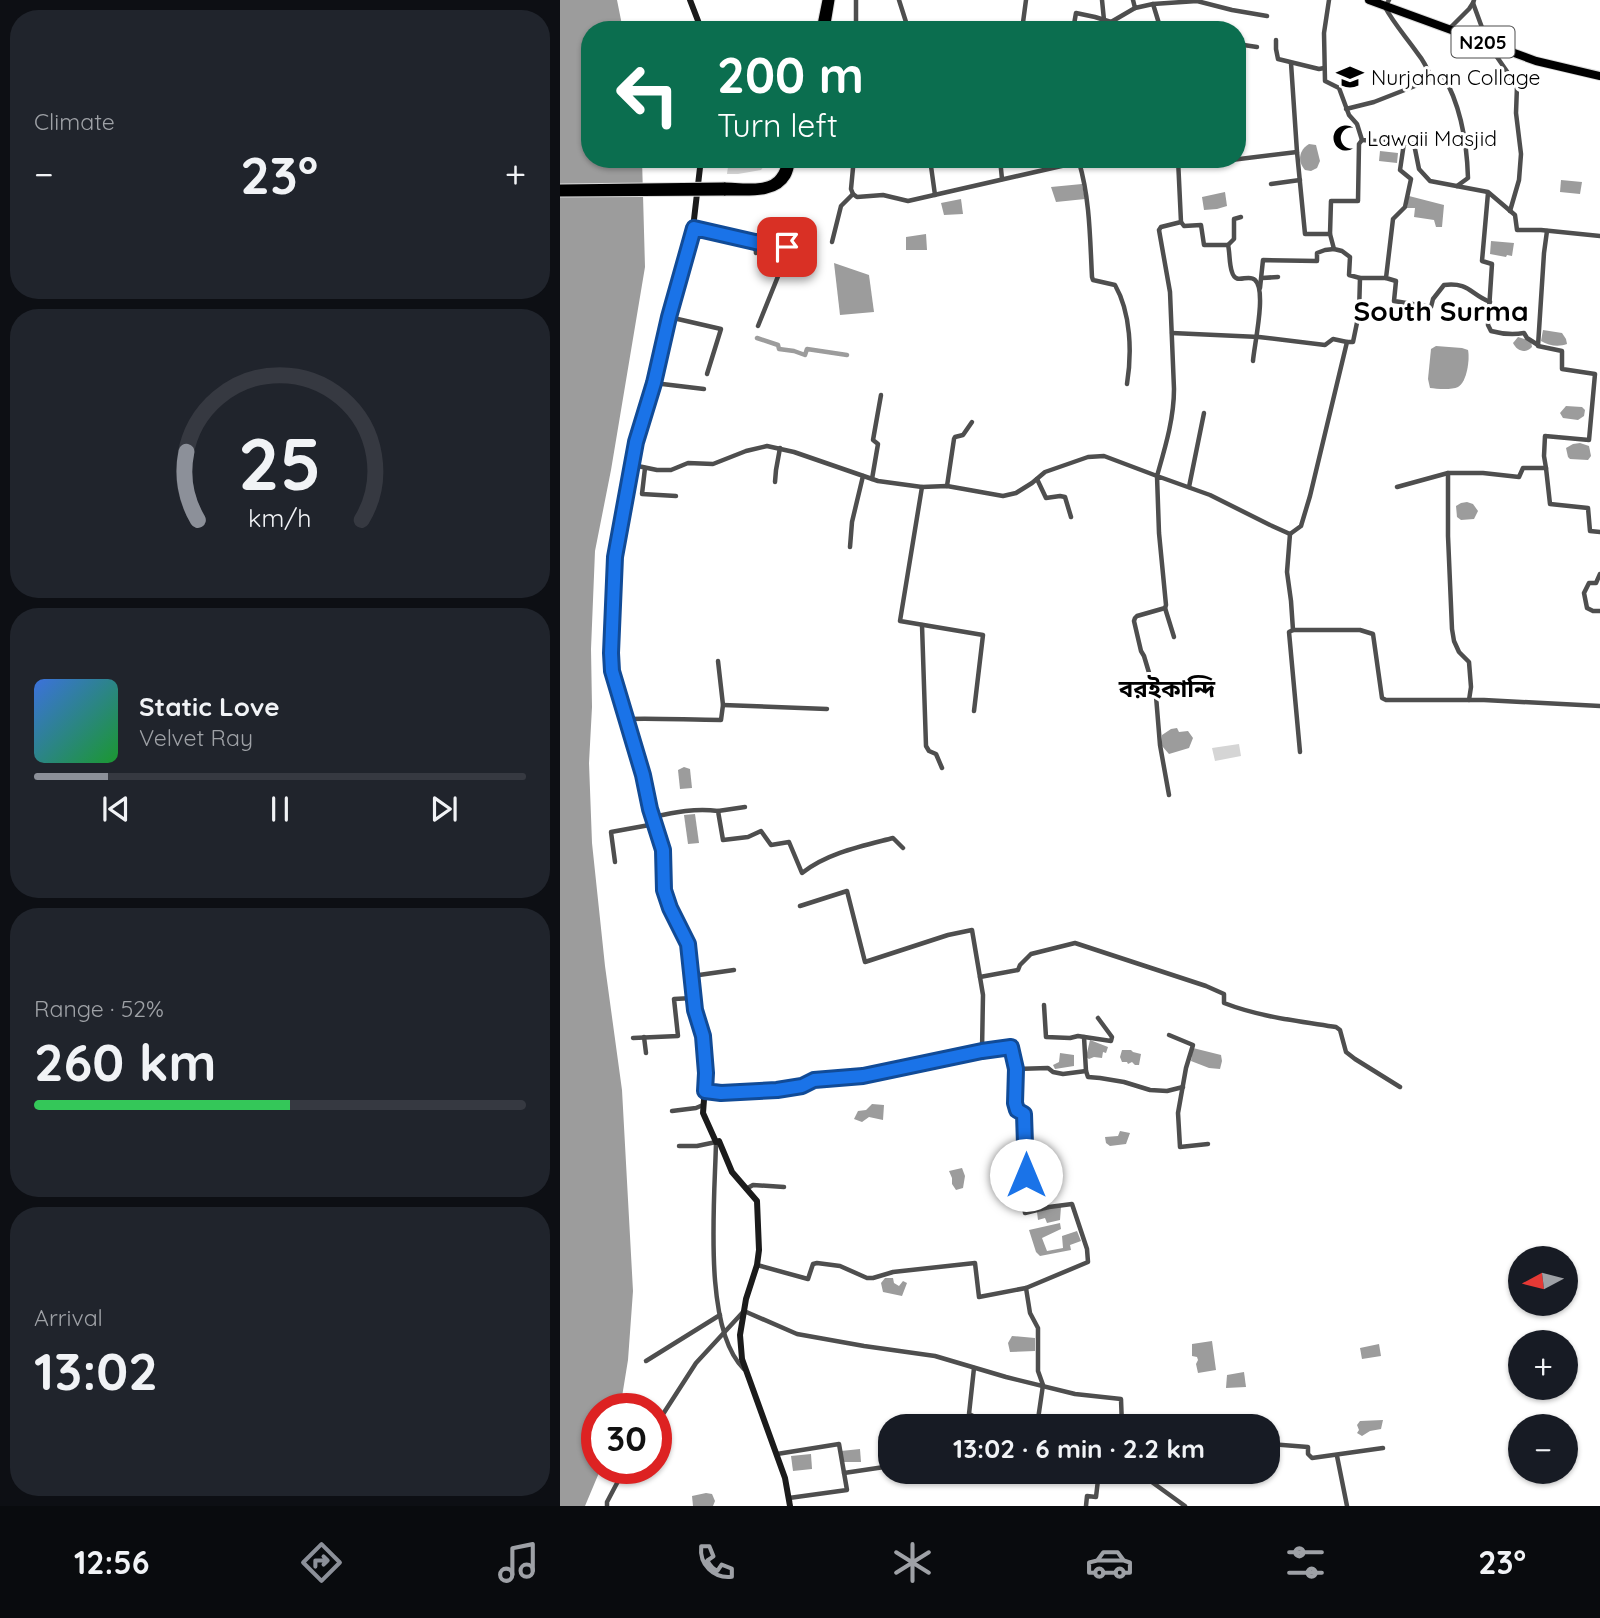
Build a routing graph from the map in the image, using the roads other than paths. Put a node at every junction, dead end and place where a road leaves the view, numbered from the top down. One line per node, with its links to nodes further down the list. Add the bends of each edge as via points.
1 (690, 0): 18 (street)
2 (826, 0): 19 (main road)
3 (831, 0): 20 (main road)
4 (856, 0): 21 (street)
5 (899, 0): 22 (street)
6 (1026, 0): 23 (street)
7 (1102, 0): 17 (street)
8 (1133, 0): 15 (street)
9 (1329, 0): 34 (street)
10 (1369, 0): 13 (highway, N205)
11 (1189, 1): 14 (street); 16 (street)
12 (1474, 1): 28 (street); 30 (street)
13 (1387, 3): 28 (highway, N205); 36 (street)
14 (1153, 4): 15 (street); 27 (street)
15 (1135, 8): 26 (street)
16 (1267, 16)
17 (1104, 20): 24 (street, via 1076,13); 25 (street)
18 (698, 21)
19 (821, 21)
20 (828, 21)
21 (856, 21)
22 (906, 21)
23 (1024, 21)
24 (1075, 21)
25 (1108, 21)
26 (1113, 21)
27 (1158, 21)
28 (1448, 29): 30 (highway, N205)
29 (1276, 40): 33 (street, via 1278,59)
30 (1488, 44): 35 (highway, N205); 60 (street, via 1517,86 1521,154)
31 (1246, 45): 32 (street)
32 (1257, 47)
33 (1291, 63): 34 (street); 40 (street)
34 (1324, 68): 37 (street, via 1325,80 1339,88)
35 (1600, 76)
36 (1432, 79): 37 (street); 54 (street, via 1443,75 1464,133 1468,178)
37 (1346, 109): 38 (street)
38 (1362, 140): 39 (street); 65 (street, via 1358,201 1331,201)
39 (1404, 143): 54 (street, via 1414,144 1419,169 1430,181); 75 (street, via 1400,170 1411,179 1405,207 1393,219)
40 (1297, 152): 41 (street); 52 (street)
41 (1246, 158)
42 (700, 168): 63 (street)
43 (784, 168): 55 (main road, via 773,183)
44 (789, 168): 55 (main road, via 775,188)
45 (853, 168): 58 (street)
46 (931, 168): 59 (street)
47 (1001, 168): 51 (street)
48 (1038, 168): 51 (street)
49 (1081, 168): 87 (street, via 1092,277 1115,285 1121,296 1129,346)
50 (1178, 168): 62 (street)
51 (1002, 179): 59 (street)
52 (1300, 180): 53 (street); 65 (street, via 1305,234)
53 (1271, 184)
54 (1457, 186): 57 (street)
55 (724, 189): 56 (main road, bridge)
56 (560, 191)
57 (1488, 192): 60 (street); 77 (street, via 1482,261 1492,264)
58 (853, 194): 59 (street, via 908,201); 68 (street, via 841,206)
59 (935, 195)
60 (1510, 211): 64 (street, via 1517,230)
61 (1241, 217): 69 (street, via 1234,219 1234,239)
62 (1181, 222): 69 (street, via 1183,226 1201,225 1205,246); 80 (street, via 1158,230 1170,292)
63 (694, 228): 67 (street); 78 (street)
64 (1547, 231): 66 (street); 83 (street)
65 (1330, 234): 70 (street)
66 (1600, 236)
67 (755, 242): 71 (street); 79 (street, via 789,249)
68 (832, 242)
69 (1228, 245): 76 (street, via 1235,278 1252,278)
70 (1334, 249): 73 (street, via 1317,253 1317,261 1263,260); 74 (street, via 1350,257 1348,274)
71 (756, 253)
72 (1278, 277): 73 (street)
73 (1262, 278): 76 (street)
74 (1360, 278): 75 (street); 82 (street, via 1359,313 1353,342)
75 (1385, 278): 77 (street, via 1396,281 1394,301 1431,307 1444,285 1451,284 1468,287)
76 (1259, 289): 81 (street)
77 (1490, 302): 83 (street, via 1491,331 1524,333)
78 (669, 317): 85 (street, via 721,329); 86 (street)
79 (758, 326)
80 (1172, 333): 81 (street); 98 (street, via 1174,402)
81 (1255, 337): 82 (street, via 1325,345 1333,339); 84 (street)
82 (1347, 342): 109 (street, via 1304,516 1301,526)
83 (1538, 346): 95 (street, via 1562,351 1562,369 1595,374 1589,440 1545,436)
84 (1253, 361)
85 (707, 374)
86 (654, 383): 88 (street); 93 (street)
87 (1127, 384)
88 (704, 389)
89 (881, 395): 99 (street)
90 (1204, 413): 105 (street)
91 (972, 422): 102 (street, via 963,435 955,437)
92 (780, 448): 94 (street, via 757,448 713,464 688,463 671,470); 97 (street); 101 (street)
93 (633, 465): 94 (street); 123 (street, via 615,557 611,653)
94 (645, 468): 106 (street, via 642,494)
95 (1546, 468): 96 (street, via 1523,468 1520,477); 108 (street, via 1550,503 1588,508 1590,531)
96 (1448, 472): 104 (street); 118 (street, via 1452,628 1459,652 1469,662)
97 (863, 476): 99 (street); 110 (street)
98 (1157, 476): 100 (street, via 1104,456 1058,466); 105 (street); 112 (street)
99 (872, 479): 103 (street)
100 (1037, 479): 102 (street, via 1003,496); 107 (street, via 1045,498 1065,498)
101 (775, 482)
102 (947, 486): 103 (street)
103 (922, 487): 114 (street, via 900,618)
104 (1398, 487)
105 (1189, 488): 109 (street)
106 (676, 496)
107 (1071, 517)
108 (1600, 532)
109 (1290, 534): 115 (street, via 1287,572)
110 (850, 547)
111 (1600, 574): 113 (street, via 1584,593 1587,608)
112 (1165, 608): 116 (street); 126 (street, via 1135,621 1156,696)
113 (1600, 611)
114 (922, 625): 122 (street, via 983,635); 125 (street, via 926,746)
115 (1293, 630): 118 (street, via 1373,634 1382,698 1387,700); 124 (street, via 1289,632)
116 (1174, 637)
117 (718, 660): 119 (street)
118 (1469, 699): 120 (street)
119 (723, 705): 121 (street); 123 (street, via 721,720)
120 (1600, 706)
121 (827, 709)
122 (974, 711)
123 (627, 719): 129 (street)
124 (1300, 752)
125 (942, 768)
126 (1169, 795)
127 (745, 807): 128 (street)
128 (718, 811): 129 (street, via 692,810); 130 (street, via 723,840 761,831 771,845 789,842 802,873 814,863 893,838)
129 (654, 821): 131 (street, via 611,832); 134 (street, via 663,850 664,890 686,937)
130 (903, 848)
131 (615, 862)
132 (800, 905): 135 (street, via 847,891 865,962 972,930)
133 (734, 970): 134 (street)
134 (692, 976): 136 (street)
135 (980, 977): 143 (street); 148 (street, via 1018,970 1031,954 1075,943 1206,986 1224,994 1224,1003 1238,1009 1336,1027 1346,1052)
136 (693, 998): 140 (street, via 674,999 678,1036); 149 (street, via 703,1036)
137 (1044, 1005): 141 (street, via 1046,1037)
138 (1098, 1018): 141 (street, via 1111,1041)
139 (1169, 1035): 147 (street, via 1193,1045)
140 (644, 1037): 142 (street); 144 (street)
141 (1084, 1037): 146 (street)
142 (633, 1038)
143 (982, 1051): 145 (street, via 1011,1047); 149 (street, via 777,1090)
144 (646, 1053)
145 (1016, 1069): 146 (street); 158 (street, via 1015,1103 1024,1114 1026,1175 1020,1176 1025,1213 1072,1204 1088,1262)
146 (1086, 1072): 147 (street, via 1088,1077 1150,1090)
147 (1183, 1087): 153 (street, via 1178,1113 1180,1147)
148 (1400, 1087)
149 (705, 1091): 150 (street)
150 (703, 1105): 151 (street); 152 (street)
151 (672, 1111)
152 (716, 1142): 154 (street); 156 (street); 160 (street, via 713,1257)
153 (1208, 1144)
154 (679, 1146)
155 (785, 1187): 156 (street, via 753,1185)
156 (746, 1189): 157 (street, via 757,1200)
157 (757, 1265): 158 (street, via 808,1279 817,1263 840,1266 867,1278 975,1263 979,1297); 159 (street)
158 (1026, 1288): 165 (street, via 1038,1328 1038,1371)
159 (744, 1311): 161 (street); 163 (street, via 797,1334 935,1356); 164 (street, via 740,1335)
160 (720, 1315): 161 (street); 162 (street)
161 (724, 1331): 164 (street, via 737,1363); 166 (street)
162 (646, 1361)
163 (974, 1368): 165 (street); 167 (street)
164 (746, 1371): 172 (street)
165 (1043, 1385): 168 (street); 169 (street, via 1121,1399)
166 (672, 1400)
167 (969, 1414)
168 (1039, 1414)
169 (1122, 1414)
170 (1280, 1445): 173 (street, via 1308,1447 1312,1458)
171 (1383, 1448): 173 (street)
172 (777, 1454): 175 (street, via 839,1444); 179 (street)
173 (1337, 1456): 183 (street)
174 (878, 1468): 175 (street)
175 (844, 1473): 179 (street, via 847,1490)
176 (617, 1484): 180 (street)
177 (1098, 1484): 181 (street, via 1096,1497 1087,1496)
178 (1155, 1484): 182 (street)
179 (790, 1503)
180 (607, 1506)
181 (1086, 1506)
182 (1185, 1506)
183 (1347, 1506)

